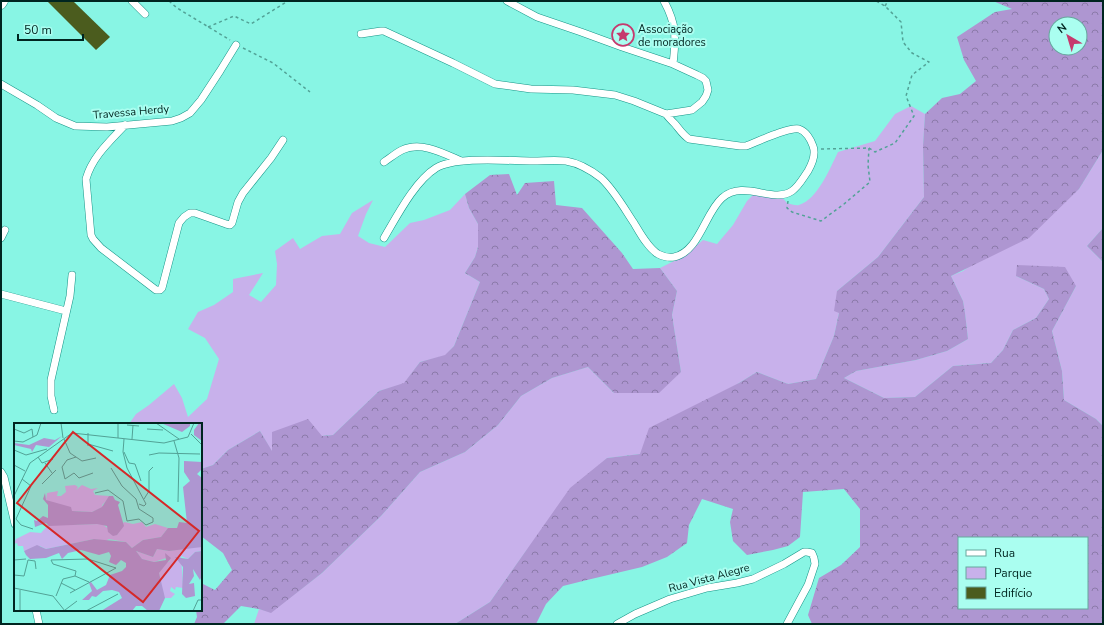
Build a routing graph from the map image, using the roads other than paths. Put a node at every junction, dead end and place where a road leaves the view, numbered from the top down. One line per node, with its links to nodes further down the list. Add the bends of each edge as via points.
1 (3, 1): 5 (main road)
2 (132, 1): 6 (street)
3 (507, 1): 9 (street, via 543,19)
4 (664, 1): 9 (street, via 676,34)
5 (1, 4)
6 (144, 14)
7 (361, 34): 11 (street, via 384,32 495,84 615,95)
8 (236, 45): 12 (street, Travessa Herdy, via 190,113 172,121)
9 (673, 64): 11 (street, via 703,78 708,90 702,102 692,110)
10 (1, 84): 12 (street, Travessa Herdy, via 71,125)
11 (666, 114): 14 (street, via 679,131 689,139 699,141 746,146 785,131 798,129 806,134 812,143 814,153 811,164 799,184 785,194 749,190 733,191 728,194 715,205 690,247 672,257 658,253 643,239 612,191 601,178 584,168 567,161)
12 (125, 125): 13 (street, via 94,160 87,173 91,234 101,248 156,290 162,288 181,220 190,213 195,213 230,225 243,193)
13 (283, 140)
14 (461, 161): 15 (street, via 437,150 418,147 404,149); 18 (street, via 438,167 426,175)
15 (384, 162)
16 (5, 230): 17 (street)
17 (1, 238)
18 (384, 238)
19 (72, 275): 21 (street)
20 (1, 294): 21 (street)
21 (66, 311): 22 (street, via 51,380)
22 (54, 410)
23 (2, 474): 24 (street)
24 (14, 520)
25 (36, 611): 26 (street)
26 (39, 624)
27 (617, 624): 28 (street, Rua Vista Alegre, via 670,599 707,588 753,579 804,552 812,553 815,564 808,585)
28 (787, 624)

